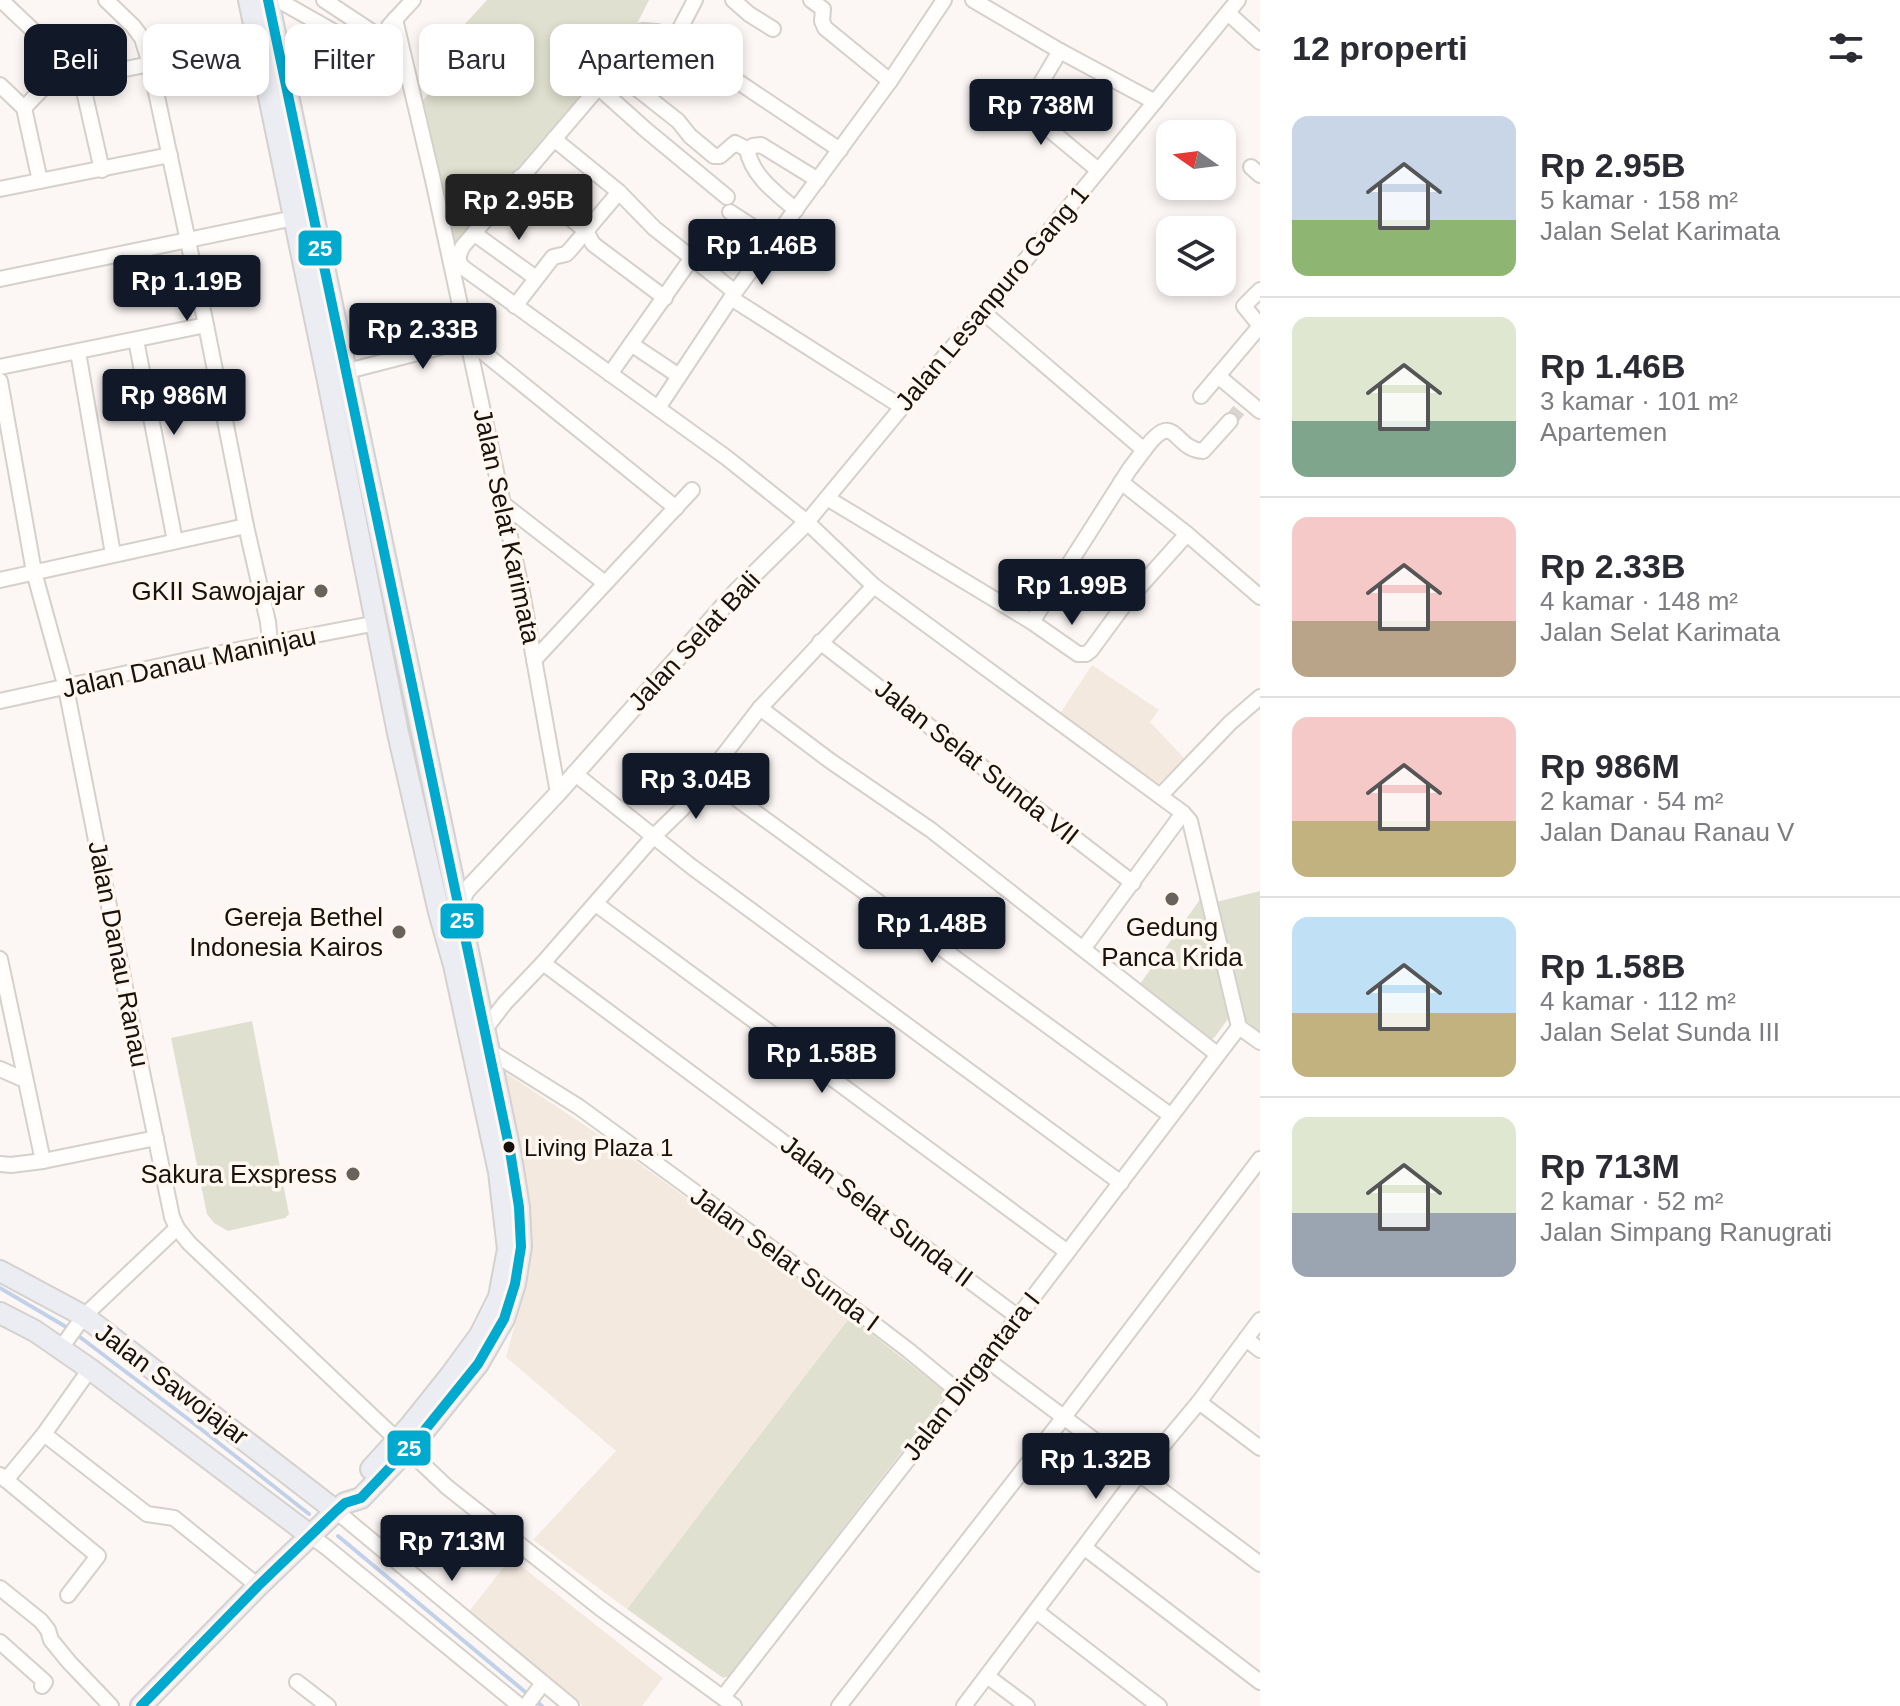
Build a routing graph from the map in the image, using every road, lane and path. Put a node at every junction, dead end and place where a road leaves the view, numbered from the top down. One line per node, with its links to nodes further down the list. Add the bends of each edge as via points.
1 (1, 0): 16 (street)
2 (106, 0): 23 (street)
3 (249, 0): 52 (main road)
4 (268, 0): 71 (main road)
5 (278, 0): 17 (street)
6 (324, 0): 18 (street)
7 (413, 0): 15 (street)
8 (695, 0): 21 (street)
9 (733, 0): 22 (street)
10 (811, 0): 29 (street, via 823,9 825,28)
11 (944, 0): 29 (street)
12 (973, 0): 25 (street)
13 (1238, 0): 14 (street, Jalan Lesanpuro Gang 1)
14 (1228, 13): 24 (street); 38 (street, Jalan Lesanpuro Gang 1)
15 (395, 19): 19 (street); 20 (street, Jalan Selat Karimata)
16 (26, 24)
17 (322, 24)
18 (361, 24)
19 (390, 24)
20 (396, 24)
21 (682, 24)
22 (773, 29)
23 (143, 41)
24 (1260, 42)
25 (1060, 51): 38 (street); 45 (street, via 1029,110)
26 (403, 58): 28 (street, Jalan Selat Karimata)
27 (403, 71): 28 (street)
28 (407, 73): 67 (street, Jalan Selat Karimata)
29 (890, 81): 42 (street)
30 (0, 85): 39 (street)
31 (743, 85): 42 (street)
32 (35, 96): 39 (street)
33 (85, 96): 44 (street)
34 (157, 96): 43 (street)
35 (590, 96): 40 (street)
36 (608, 96): 55 (street)
37 (646, 96): 41 (street, via 714,156 735,143)
38 (1155, 102): 45 (street, Jalan Lesanpuro Gang 1)
39 (24, 108): 48 (street)
40 (554, 139): 46 (street); 50 (street)
41 (747, 149): 47 (street, via 764,146); 51 (street, via 758,174)
42 (840, 150): 47 (street)
43 (170, 155): 44 (street); 56 (street)
44 (102, 170): 48 (street)
45 (1098, 170): 64 (street, Jalan Lesanpuro Gang 1)
46 (520, 177): 53 (street); 63 (street, via 458,257 462,267)
47 (818, 180): 51 (street)
48 (40, 181): 49 (street)
49 (0, 189)
50 (619, 192): 53 (street); 57 (street)
51 (796, 210): 55 (street)
52 (294, 218): 56 (street); 71 (main road)
53 (586, 231): 58 (street); 62 (street, via 593,244)
54 (479, 237): 58 (street)
55 (773, 240): 61 (street)
56 (187, 241): 59 (street); 65 (street)
57 (691, 259): 61 (street); 62 (street)
58 (536, 278): 63 (street)
59 (0, 279)
60 (1260, 290): 74 (street, via 1244,306 1260,326)
61 (733, 295): 73 (street); 77 (street)
62 (665, 298): 68 (street)
63 (515, 306): 72 (street)
64 (983, 312): 77 (street, Jalan Lesanpuro Gang 1); 81 (street)
65 (206, 325): 66 (street); 88 (street)
66 (136, 340): 69 (street); 90 (street)
67 (468, 340): 71 (street); 85 (street, Jalan Selat Karimata); 86 (street)
68 (631, 344): 72 (street); 73 (street)
69 (78, 352): 70 (street); 91 (street)
70 (0, 367)
71 (337, 374): 98 (main road); 114 (main road)
72 (610, 374): 78 (street)
73 (679, 376): 78 (street)
74 (1218, 376): 76 (street); 79 (street)
75 (0, 381): 92 (street, Jalan Danau Ranau)
76 (1201, 396)
77 (902, 407): 84 (street, Jalan Lesanpuro Gang 1)
78 (658, 408): 87 (street)
79 (1260, 411)
80 (1230, 421): 81 (street, via 1203,451 1165,430)
81 (1144, 450): 82 (street)
82 (1121, 482): 89 (street); 97 (street)
83 (692, 490): 86 (street)
84 (827, 498): 87 (street, Jalan Lesanpuro Gang 1); 97 (street)
85 (502, 503): 94 (street); 101 (street, Jalan Selat Karimata)
86 (676, 508): 94 (street)
87 (807, 522): 95 (street); 106 (street, Jalan Selat Bali, via 737,591)
88 (246, 526): 90 (street); 100 (street)
89 (1187, 534): 96 (street); 97 (street, via 1086,654 1074,653)
90 (175, 541): 91 (street)
91 (113, 554): 92 (street)
92 (34, 572): 93 (street); 102 (street, Jalan Danau Ranau)
93 (0, 580)
94 (605, 583): 101 (street)
95 (874, 586): 99 (street); 109 (street)
96 (1260, 597)
97 (1032, 622)
98 (377, 623): 100 (street, Jalan Danau Maninjau); 114 (main road, via 398,733)
99 (820, 642): 105 (street); 112 (street, Jalan Selat Sunda VII)
100 (270, 643): 102 (street, Jalan Danau Maninjau)
101 (534, 660): 108 (street, Jalan Selat Karimata)
102 (66, 688): 104 (street, Jalan Danau Maninjau); 125 (street, Jalan Danau Ranau)
103 (1260, 697): 109 (street)
104 (0, 701)
105 (760, 708): 107 (street); 115 (street, via 931,830)
106 (574, 773): 108 (street, Jalan Selat Bali); 111 (street)
107 (707, 777): 111 (street); 124 (street)
108 (558, 793): 114 (street, Jalan Selat Bali)
109 (1160, 796): 110 (street)
110 (1183, 813): 112 (street); 118 (street, via 1190,821)
111 (654, 836): 113 (street); 129 (street)
112 (1133, 883): 115 (street)
113 (596, 904): 117 (street); 131 (street)
114 (449, 909): 119 (main road); 147 (main road, via 454,965 499,1172 508,1249 499,1297 480,1335)
115 (1083, 949): 121 (street)
116 (0, 959): 123 (street)
117 (543, 963): 119 (street, via 505,1003); 134 (street, Jalan Selat Sunda II)
118 (1239, 1027): 120 (street); 121 (street, Jalan Dirgantara I)
119 (486, 1039): 142 (street, Jalan Selat Sunda I, via 858,1311); 147 (main road, via 519,1207 521,1247 515,1284 504,1319 478,1364 435,1418)
120 (1260, 1042)
121 (1217, 1054): 124 (street, Jalan Dirgantara I)
122 (0, 1069): 123 (street)
123 (25, 1080): 127 (street)
124 (1170, 1115): 129 (street, Jalan Dirgantara I)
125 (156, 1138): 127 (street); 130 (street, Jalan Danau Ranau)
126 (1260, 1159): 145 (street)
127 (43, 1161): 128 (street)
128 (0, 1164)
129 (1121, 1183): 131 (street, Jalan Dirgantara I)
130 (177, 1228): 135 (street); 147 (street, Jalan Danau Ranau)
131 (1066, 1251): 134 (street, Jalan Dirgantara I)
132 (0, 1271): 135 (main road, Jalan Sawojajar)
133 (0, 1313): 138 (main road, Jalan Sawojajar)
134 (1018, 1317): 140 (street, Jalan Dirgantara I)
135 (82, 1319): 138 (street); 144 (main road, Jalan Sawojajar)
136 (1260, 1320): 137 (street)
137 (1246, 1339): 139 (street); 143 (street)
138 (64, 1343): 141 (main road, Jalan Sawojajar)
139 (1260, 1350)
140 (986, 1359): 142 (street, Jalan Dirgantara I); 145 (street)
141 (90, 1369): 144 (main road, Jalan Sawojajar); 146 (street)
142 (959, 1392): 165 (street, Jalan Dirgantara I)
143 (1199, 1402): 148 (street); 149 (street)
144 (182, 1414): 151 (main road, Jalan Sawojajar); 152 (main road, Jalan Sawojajar)
145 (1064, 1417): 149 (street); 170 (street)
146 (44, 1434): 150 (street); 155 (street, via 147,1514 174,1518)
147 (402, 1446): 151 (main road, via 352,1488); 165 (street, Jalan Danau Ranau, via 600,1608)
148 (1260, 1448)
149 (1139, 1474): 153 (street); 154 (street)
150 (3, 1478): 157 (street, via 98,1556)
151 (337, 1510): 152 (main road); 164 (street)
152 (319, 1541): 155 (main road); 164 (street)
153 (1085, 1548): 158 (street); 162 (street)
154 (1260, 1564)
155 (258, 1586): 167 (main road)
156 (0, 1588): 166 (street, via 41,1621 69,1662)
157 (68, 1595)
158 (1036, 1611): 160 (street); 173 (street)
159 (0, 1642): 163 (street, via 45,1682)
160 (987, 1676): 171 (street); 172 (street)
161 (297, 1682): 168 (street)
162 (1260, 1682)
163 (42, 1686)
164 (531, 1697): 169 (street)
165 (728, 1701)
166 (111, 1706)
167 (141, 1706)
168 (328, 1706)
169 (571, 1706)
170 (839, 1706)
171 (964, 1706)
172 (1027, 1706)
173 (1159, 1706)

